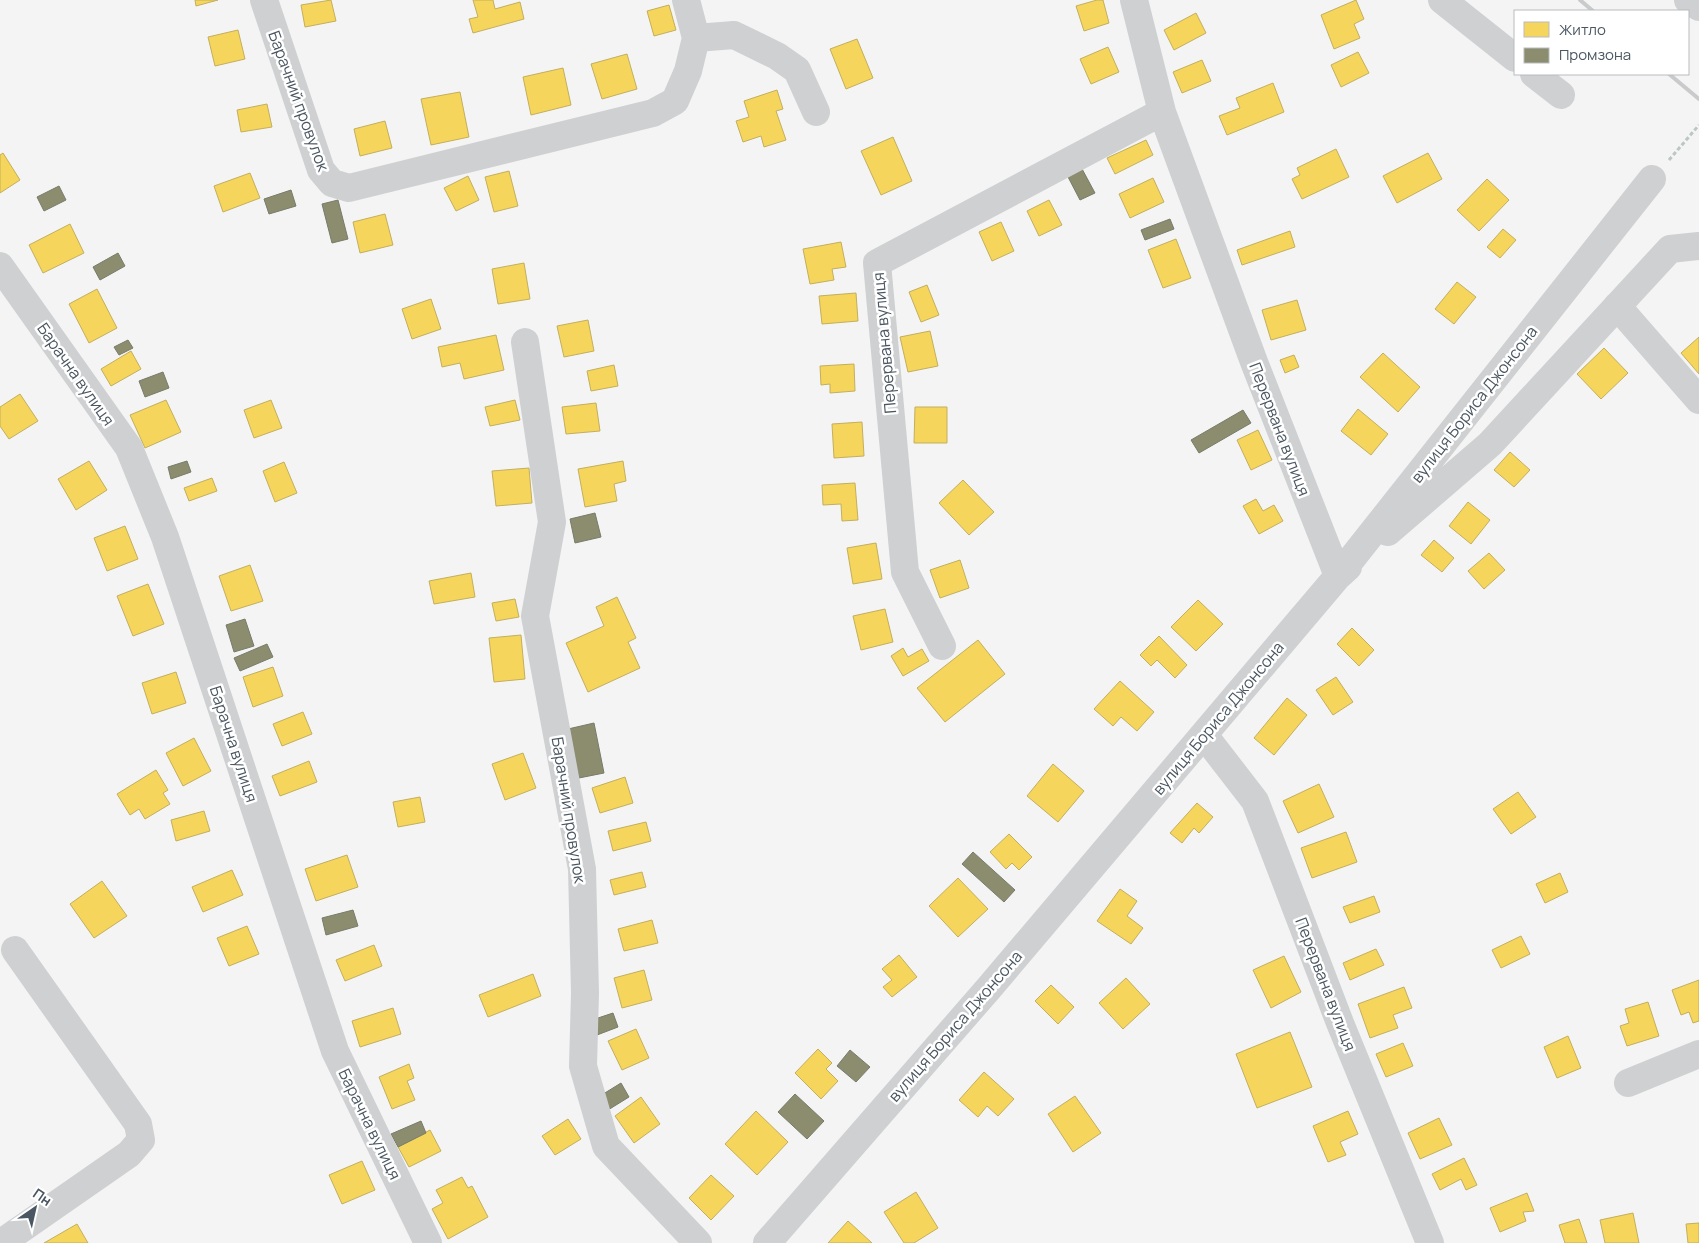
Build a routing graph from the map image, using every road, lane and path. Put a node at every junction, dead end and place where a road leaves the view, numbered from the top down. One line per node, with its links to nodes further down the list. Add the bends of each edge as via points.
1 (264, 0): 7 (street, Барачний провулок, via 321,170 332,183 349,188 653,113 675,101 688,71)
2 (686, 0): 7 (street)
3 (1134, 0): 12 (street, Перервана вулиця)
4 (1442, 0): 8 (street)
5 (1688, 0): 6 (street)
6 (1699, 7)
7 (696, 38): 11 (street, via 734,35 777,56 798,70)
8 (1514, 57)
9 (1535, 75): 10 (street)
10 (1561, 95)
11 (816, 112)
12 (1162, 112): 20 (street, Перервана вулиця, via 1254,362); 21 (street, Перервана вулиця, via 877,263 905,572)
13 (1699, 125): 14 (path)
14 (1652, 179): 20 (street, вулиця Бориса Джонсона)
15 (1699, 246): 17 (street, via 1670,250)
16 (0, 266): 27 (street, Барачна вулиця, via 129,448 165,537 335,1051)
17 (1617, 306): 19 (street); 20 (street, via 1490,444)
18 (525, 342): 28 (street, Барачний провулок, via 552,522 535,616 582,869 583,1066 606,1146)
19 (1699, 400)
20 (1338, 576): 22 (street, вулиця Бориса Джонсона)
21 (942, 646)
22 (1204, 735): 29 (street, вулиця Бориса Джонсона); 30 (street, Перервана вулиця, via 1255,801 1340,1023)
23 (15, 950): 26 (street, via 138,1124 141,1140 129,1154)
24 (1699, 1054): 25 (street)
25 (1628, 1083)
26 (1, 1243)
27 (428, 1243)
28 (698, 1243)
29 (767, 1243)
30 (1430, 1243)

